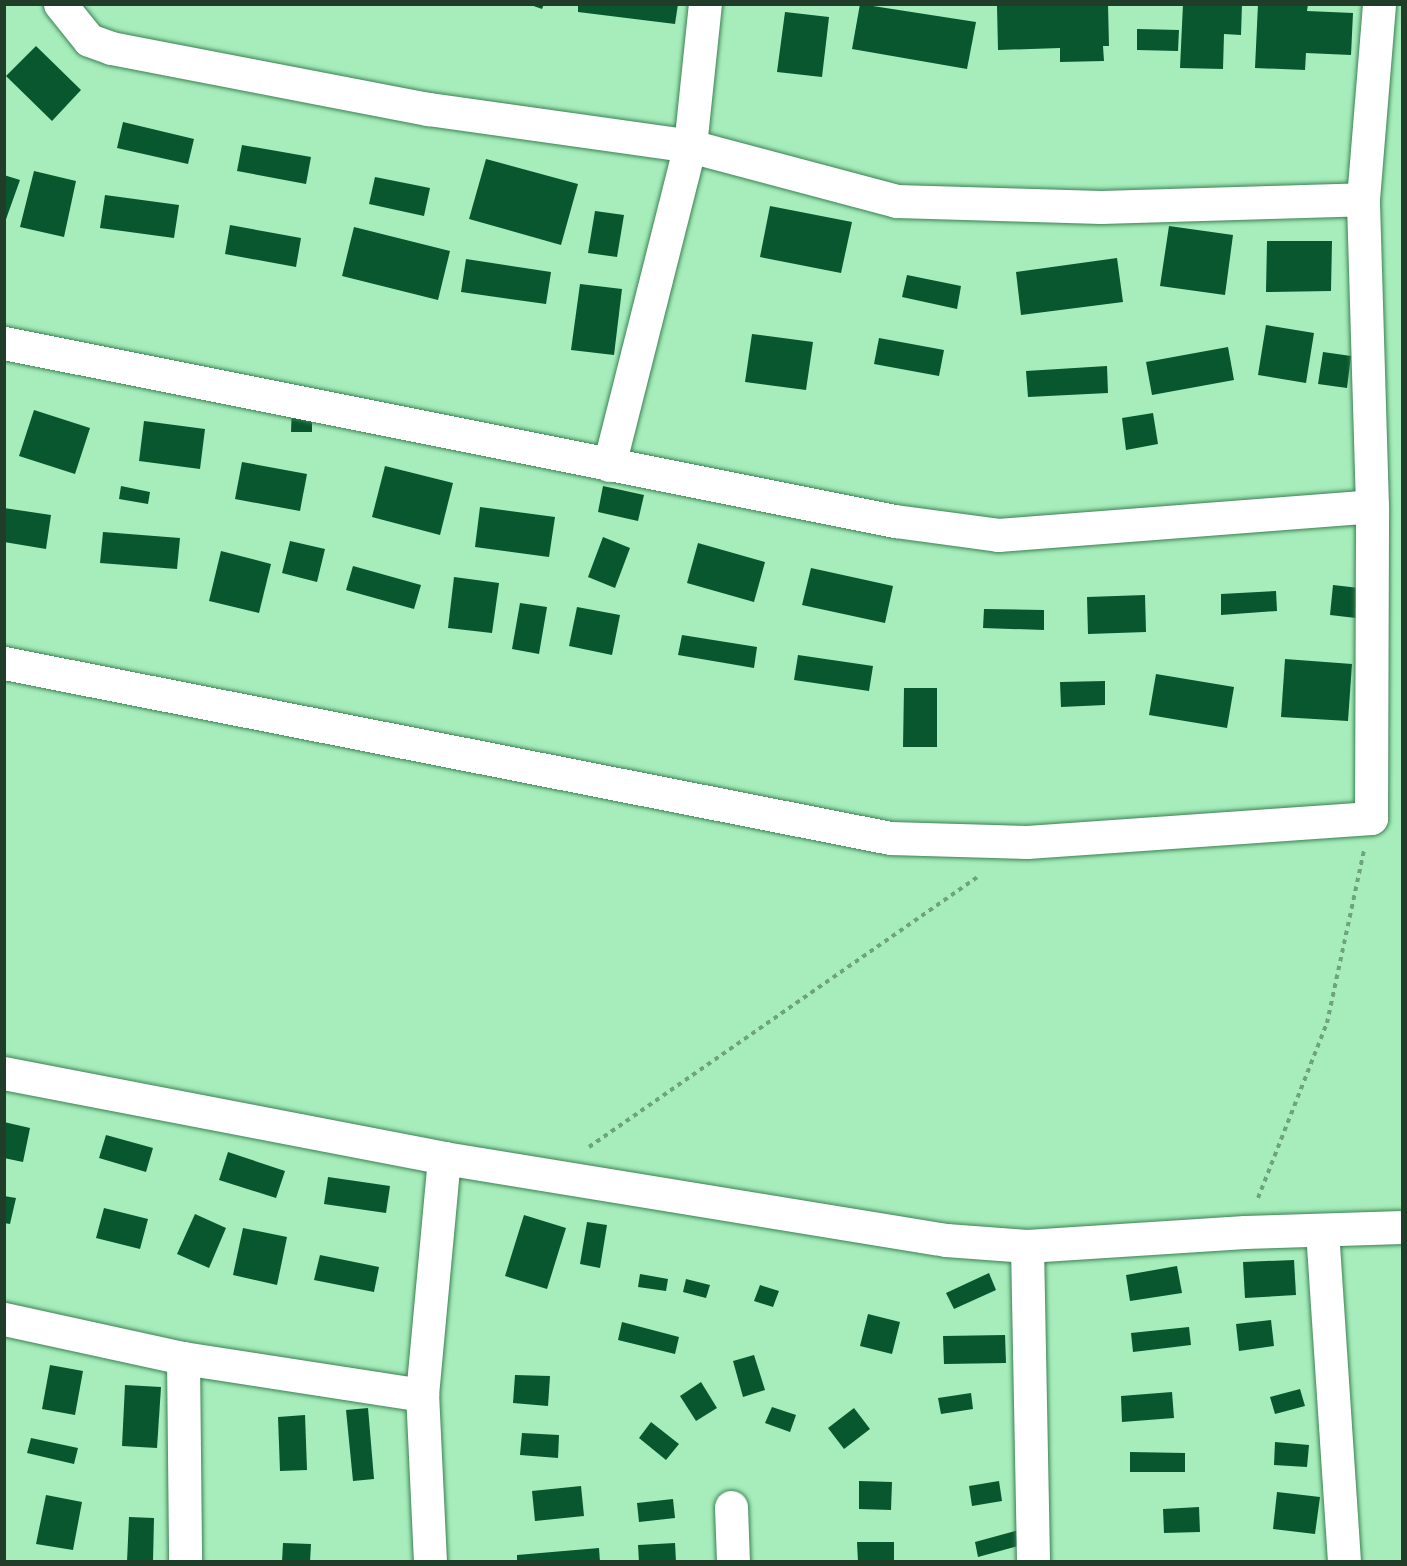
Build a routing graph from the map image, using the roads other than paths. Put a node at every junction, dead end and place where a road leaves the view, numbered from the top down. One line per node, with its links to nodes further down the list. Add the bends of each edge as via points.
1 (60, 4): 4 (street, via 89,39 111,48 428,109)
2 (705, 4): 4 (street)
3 (1380, 4): 5 (street)
4 (690, 146): 5 (street, via 896,201 1101,207); 7 (street)
5 (1364, 199): 8 (street)
6 (4, 344): 7 (street)
7 (609, 465): 8 (street, via 895,521 998,536)
8 (1372, 506): 9 (street, via 1371,818 1027,843 890,838)
9 (4, 663)
10 (4, 1072): 11 (street)
11 (444, 1158): 14 (street, via 893,1233); 17 (street)
12 (1402, 1227): 13 (street)
13 (1322, 1230): 14 (street); 23 (street)
14 (1027, 1246): 22 (street)
15 (4, 1319): 16 (street)
16 (183, 1358): 17 (street); 19 (street)
17 (422, 1395): 20 (street)
18 (731, 1507): 21 (street)
19 (185, 1562)
20 (430, 1562)
21 (733, 1562)
22 (1033, 1562)
23 (1344, 1562)

